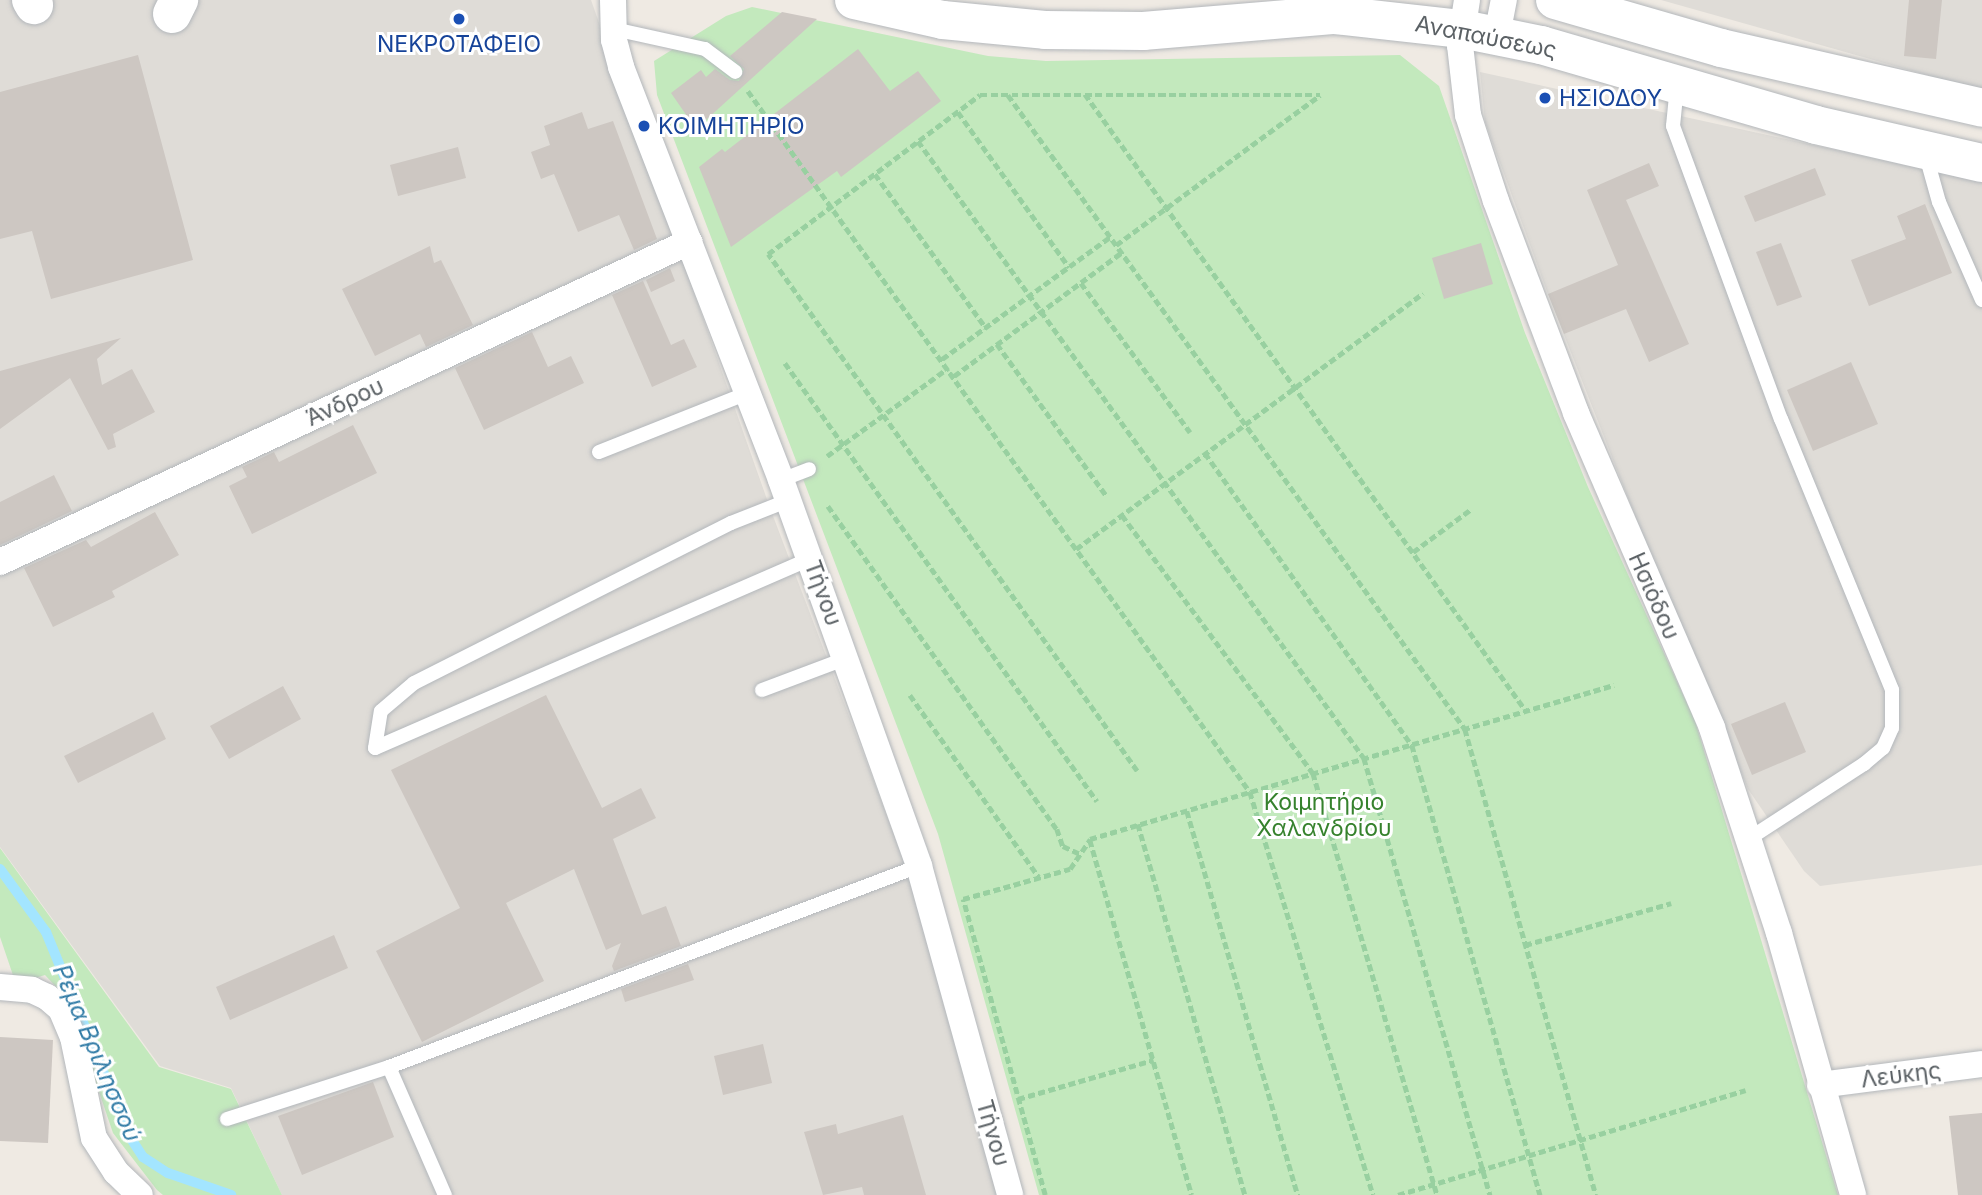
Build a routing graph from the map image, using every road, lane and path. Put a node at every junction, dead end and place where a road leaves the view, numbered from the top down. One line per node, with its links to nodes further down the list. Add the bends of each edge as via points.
1 (613, 0): 5 (street, Τήνου)
2 (853, 0): 4 (main road, Αναπαύσεως, via 943,20 1045,30 1143,31 1335,15)
3 (1555, 0): 10 (main road, via 1721,48)
4 (1482, 16): 7 (main road, Αναπαύσεως); 67 (street, Ησιόδου, via 1460,62 1468,116 1576,413 1712,728)
5 (614, 29): 6 (lane, via 705,49); 19 (street, Τήνου, via 621,67)
6 (735, 72): 16 (path)
7 (1677, 85): 13 (main road, Αναπαύσεως); 67 (lane, via 1674,126 1781,419 1893,699 1892,728 1884,748)
8 (1085, 94): 9 (path); 17 (path); 17 (path, via 1320,94)
9 (1008, 95): 11 (path, via 980,95); 18 (path)
10 (1982, 108)
11 (958, 111): 12 (path); 22 (path)
12 (918, 141): 15 (path); 25 (path)
13 (1925, 150): 14 (main road, Αναπαύσεως); 26 (lane, via 1938,202)
14 (1982, 163)
15 (875, 174): 16 (path); 28 (path)
16 (831, 206): 30 (path); 36 (path, via 768,254)
17 (1166, 208): 20 (path); 34 (path)
18 (1110, 237): 20 (path); 22 (path)
19 (689, 242): 35 (street, Τήνου); 52 (street, Άνδρου)
20 (1116, 245): 21 (path)
21 (1121, 253): 23 (path); 37 (path)
22 (1069, 267): 25 (path)
23 (1081, 283): 27 (path); 38 (path)
24 (1423, 293): 34 (path)
25 (1030, 295): 27 (path); 28 (path)
26 (1982, 300)
27 (1042, 311): 29 (path); 43 (path)
28 (986, 328): 30 (path)
29 (997, 344): 33 (path); 45 (path)
30 (942, 359): 32 (path)
31 (785, 363): 39 (path)
32 (948, 368): 33 (path); 36 (path)
33 (954, 376): 49 (path)
34 (1295, 387): 37 (path); 50 (path)
35 (748, 393): 40 (lane); 44 (street, Τήνου)
36 (884, 414): 39 (path); 61 (path)
37 (1244, 424): 41 (path); 58 (path)
38 (1190, 432)
39 (842, 444): 42 (path); 64 (path)
40 (599, 452)
41 (1205, 453): 43 (path); 59 (path)
42 (808, 469): 44 (lane)
43 (1165, 483): 48 (path); 60 (path)
44 (785, 490): 51 (street, Τήνου); 51 (lane, via 731,523 414,683 381,711 375,748)
45 (1107, 495)
46 (828, 506): 69 (path, via 1057,829 1063,846)
47 (1470, 510): 50 (path)
48 (1122, 515): 49 (path); 62 (path)
49 (1076, 549): 63 (path)
50 (1413, 552): 57 (path)
51 (810, 559): 53 (street, Τήνου)
52 (0, 562)
53 (847, 658): 55 (lane); 70 (street, Τήνου)
54 (1614, 685): 57 (path)
55 (762, 690)
56 (910, 695): 71 (path)
57 (1526, 711): 58 (path)
58 (1465, 729): 59 (path); 73 (path)
59 (1412, 745): 60 (path); 83 (path)
60 (1364, 758): 62 (path); 84 (path)
61 (1137, 771)
62 (1313, 773): 63 (path); 85 (path)
63 (1250, 792): 65 (path); 93 (path)
64 (1097, 801)
65 (1187, 811): 66 (path); 92 (path)
66 (1138, 824): 68 (path); 91 (path)
67 (1750, 838): 78 (street, Ησιόδου)
68 (1090, 839): 69 (path); 75 (path)
69 (1080, 854): 71 (path, via 1070,869)
70 (919, 866): 77 (lane); 88 (street, Τήνου)
71 (1039, 878): 80 (path, via 963,899)
72 (1671, 903): 73 (path)
73 (1525, 945): 82 (path)
74 (0, 987): 86 (street, via 32,990 61,1009 73,1037 94,1138 116,1172)
75 (1153, 1060): 80 (path); 90 (path)
76 (1982, 1064): 78 (street, Λεύκης)
77 (389, 1067): 81 (lane); 87 (lane)
78 (1820, 1085): 99 (street, Ησιόδου)
79 (1745, 1090): 82 (path)
80 (1018, 1099): 89 (path)
81 (227, 1119)
82 (1580, 1140): 83 (path); 98 (path)
83 (1529, 1155): 84 (path); 97 (path)
84 (1483, 1170): 85 (path); 96 (path)
85 (1434, 1184): 94 (path); 95 (path)
86 (140, 1195)
87 (445, 1195)
88 (1010, 1195)
89 (1045, 1195)
90 (1192, 1195)
91 (1245, 1195)
92 (1298, 1195)
93 (1373, 1195)
94 (1398, 1195)
95 (1437, 1195)
96 (1490, 1195)
97 (1540, 1195)
98 (1596, 1195)
99 (1853, 1195)

